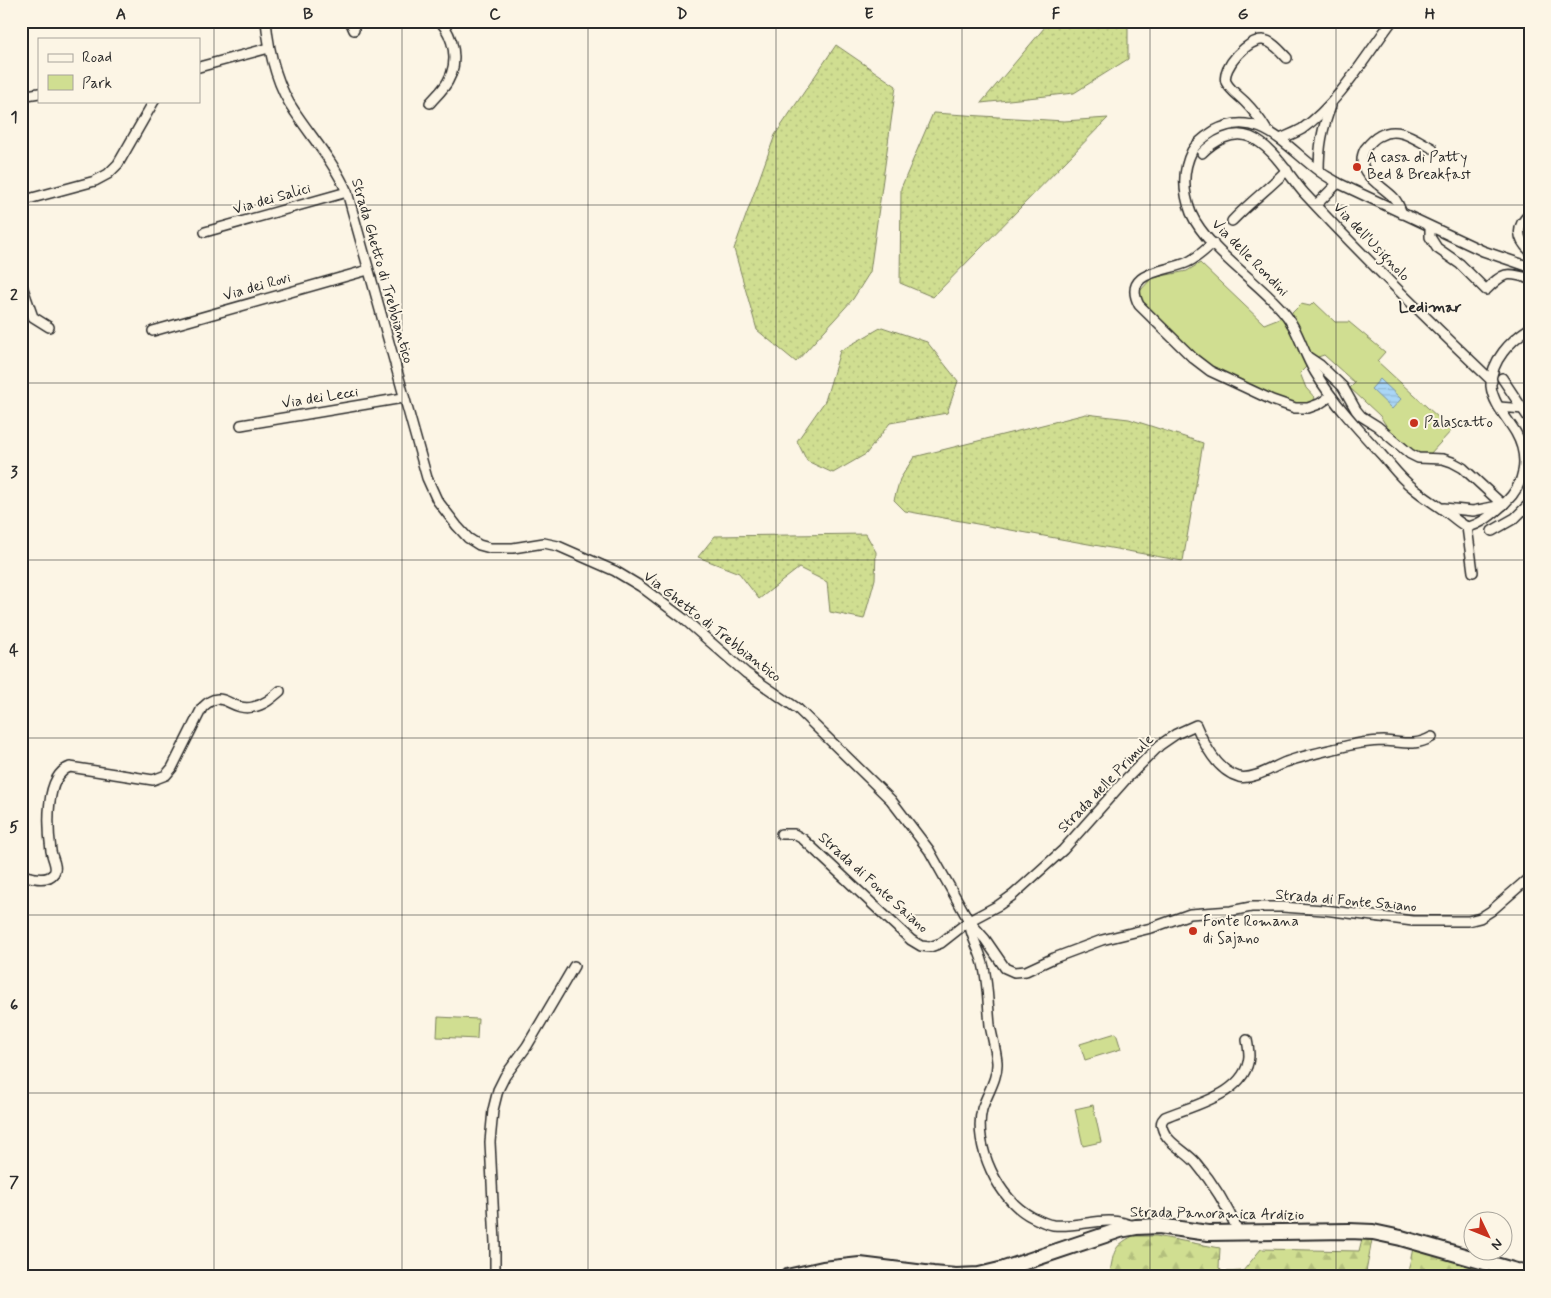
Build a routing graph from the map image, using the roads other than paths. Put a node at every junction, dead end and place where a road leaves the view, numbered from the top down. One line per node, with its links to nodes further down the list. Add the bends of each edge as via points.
1 (266, 21): 4 (street, Strada Ghetto di Trebbiantico)
2 (440, 21): 11 (street, via 452,39 452,75)
3 (1392, 21): 9 (street)
4 (269, 48): 6 (street); 19 (street, Strada Ghetto di Trebbiantico, via 279,82 294,110 324,150)
5 (1287, 58): 12 (street, via 1272,43 1257,40 1239,54 1226,73 1230,87)
6 (200, 68)
7 (38, 94): 8 (street)
8 (21, 96)
9 (1332, 101): 13 (street, via 1317,118); 17 (street, via 1319,147)
10 (153, 102): 20 (street, via 118,164 108,174 94,182)
11 (430, 103)
12 (1266, 129): 13 (street, Via delle Rondini); 27 (street, Via delle Rondini, via 1234,125 1219,129 1194,147 1187,162 1184,178 1186,198 1202,231)
13 (1280, 139): 17 (street, Via delle Rondini)
14 (1432, 148): 22 (street, via 1404,133 1393,131 1375,138 1362,155 1365,172 1394,198)
15 (1202, 153): 16 (street, Via dell'Usignolo, via 1223,138 1248,136 1260,142)
16 (1287, 170): 21 (street, Via dell'Usignolo); 24 (street)
17 (1318, 171): 18 (street, Via delle Rondini)
18 (1338, 183): 21 (street, Via dell'Usignolo); 22 (street, Via delle Rondini)
19 (347, 192): 26 (street, Via dei Salici); 30 (street, Strada Ghetto di Trebbiantico)
20 (21, 200)
21 (1316, 206): 40 (street, Via dell'Usignolo)
22 (1402, 214): 25 (street, Via delle Rondini)
23 (1530, 214): 28 (street, via 1520,225 1519,232 1520,239)
24 (1232, 221)
25 (1430, 227): 29 (street, Via delle Rondini, via 1483,251); 31 (street, via 1430,237 1437,248 1460,264 1486,290 1506,274)
26 (205, 232)
27 (1213, 243): 38 (street, Via delle Rondini, via 1282,309); 41 (street, via 1188,262 1145,275 1135,289 1134,298 1138,305 1210,371 1295,408 1308,408)
28 (1530, 251)
29 (1530, 267)
30 (368, 270): 35 (street, Via dei Rovi); 42 (street, Strada Ghetto di Trebbiantico)
31 (1530, 279)
32 (21, 283): 33 (street, via 33,318)
33 (49, 327)
34 (1530, 328): 37 (street)
35 (153, 331)
36 (1530, 332): 37 (street)
37 (1519, 335): 40 (street, via 1502,354)
38 (1308, 357): 41 (street, Via delle Rondini); 48 (street, Via delle Rondini, via 1343,387 1361,416 1410,454 1418,458 1443,459 1463,468)
39 (1502, 378): 44 (street)
40 (1492, 381): 43 (street, via 1491,388)
41 (1331, 396): 49 (street, Via delle Rondini, via 1410,486)
42 (403, 398): 46 (street, Via dei Lecci); 58 (street, Via Ghetto di Trebbiantico, via 427,478 437,500 468,538 490,548 544,543 558,546 615,571 640,586 746,673 798,709 891,800 929,850)
43 (1499, 407): 44 (street); 48 (street, via 1517,434 1525,458 1522,480)
44 (1524, 409): 45 (street)
45 (1530, 420)
46 (241, 425)
47 (1530, 503): 51 (street, via 1515,518)
48 (1502, 505): 49 (street, Via delle Rondini, via 1473,511); 50 (street, via 1479,523)
49 (1439, 507): 50 (street, Via delle Rondini)
50 (1467, 527): 52 (street)
51 (1492, 531)
52 (1473, 572)
53 (280, 691): 56 (street, via 254,707 213,698 202,708 166,776 153,780 70,766 64,768 54,784 48,811 55,872 44,879)
54 (1432, 737): 58 (street, Strada delle Primule, via 1414,744 1365,742 1242,777 1223,767 1203,742 1196,725 1160,745 1062,850 1013,895)
55 (781, 834): 58 (street, Strada di Fonte Saiano, via 794,834 803,839 921,946 941,943)
56 (21, 875)
57 (1530, 877): 58 (street, Strada di Fonte Saiano, via 1491,911 1468,921 1412,921 1324,910 1252,907 1174,918 1151,928 1102,940 1026,971 1014,972 1005,968)
58 (969, 921): 61 (street, via 970,934 985,970 998,1063 980,1124 981,1140 990,1168 1015,1205 1030,1216 1052,1224 1111,1220 1124,1221)
59 (574, 966): 64 (street, via 498,1090 490,1142)
60 (1247, 1040): 62 (street, via 1247,1066 1233,1086 1215,1097 1165,1116 1161,1122 1171,1142 1204,1174 1230,1212)
61 (1136, 1227): 62 (main road, Strada Panoramica Ardizio); 65 (main road, Strada Panoramica Ardizio, via 979,1275 956,1276 860,1266 823,1269)
62 (1239, 1233): 63 (main road, Strada Panoramica Ardizio, via 1373,1232)
63 (1530, 1272)
64 (496, 1277)
65 (787, 1277)

